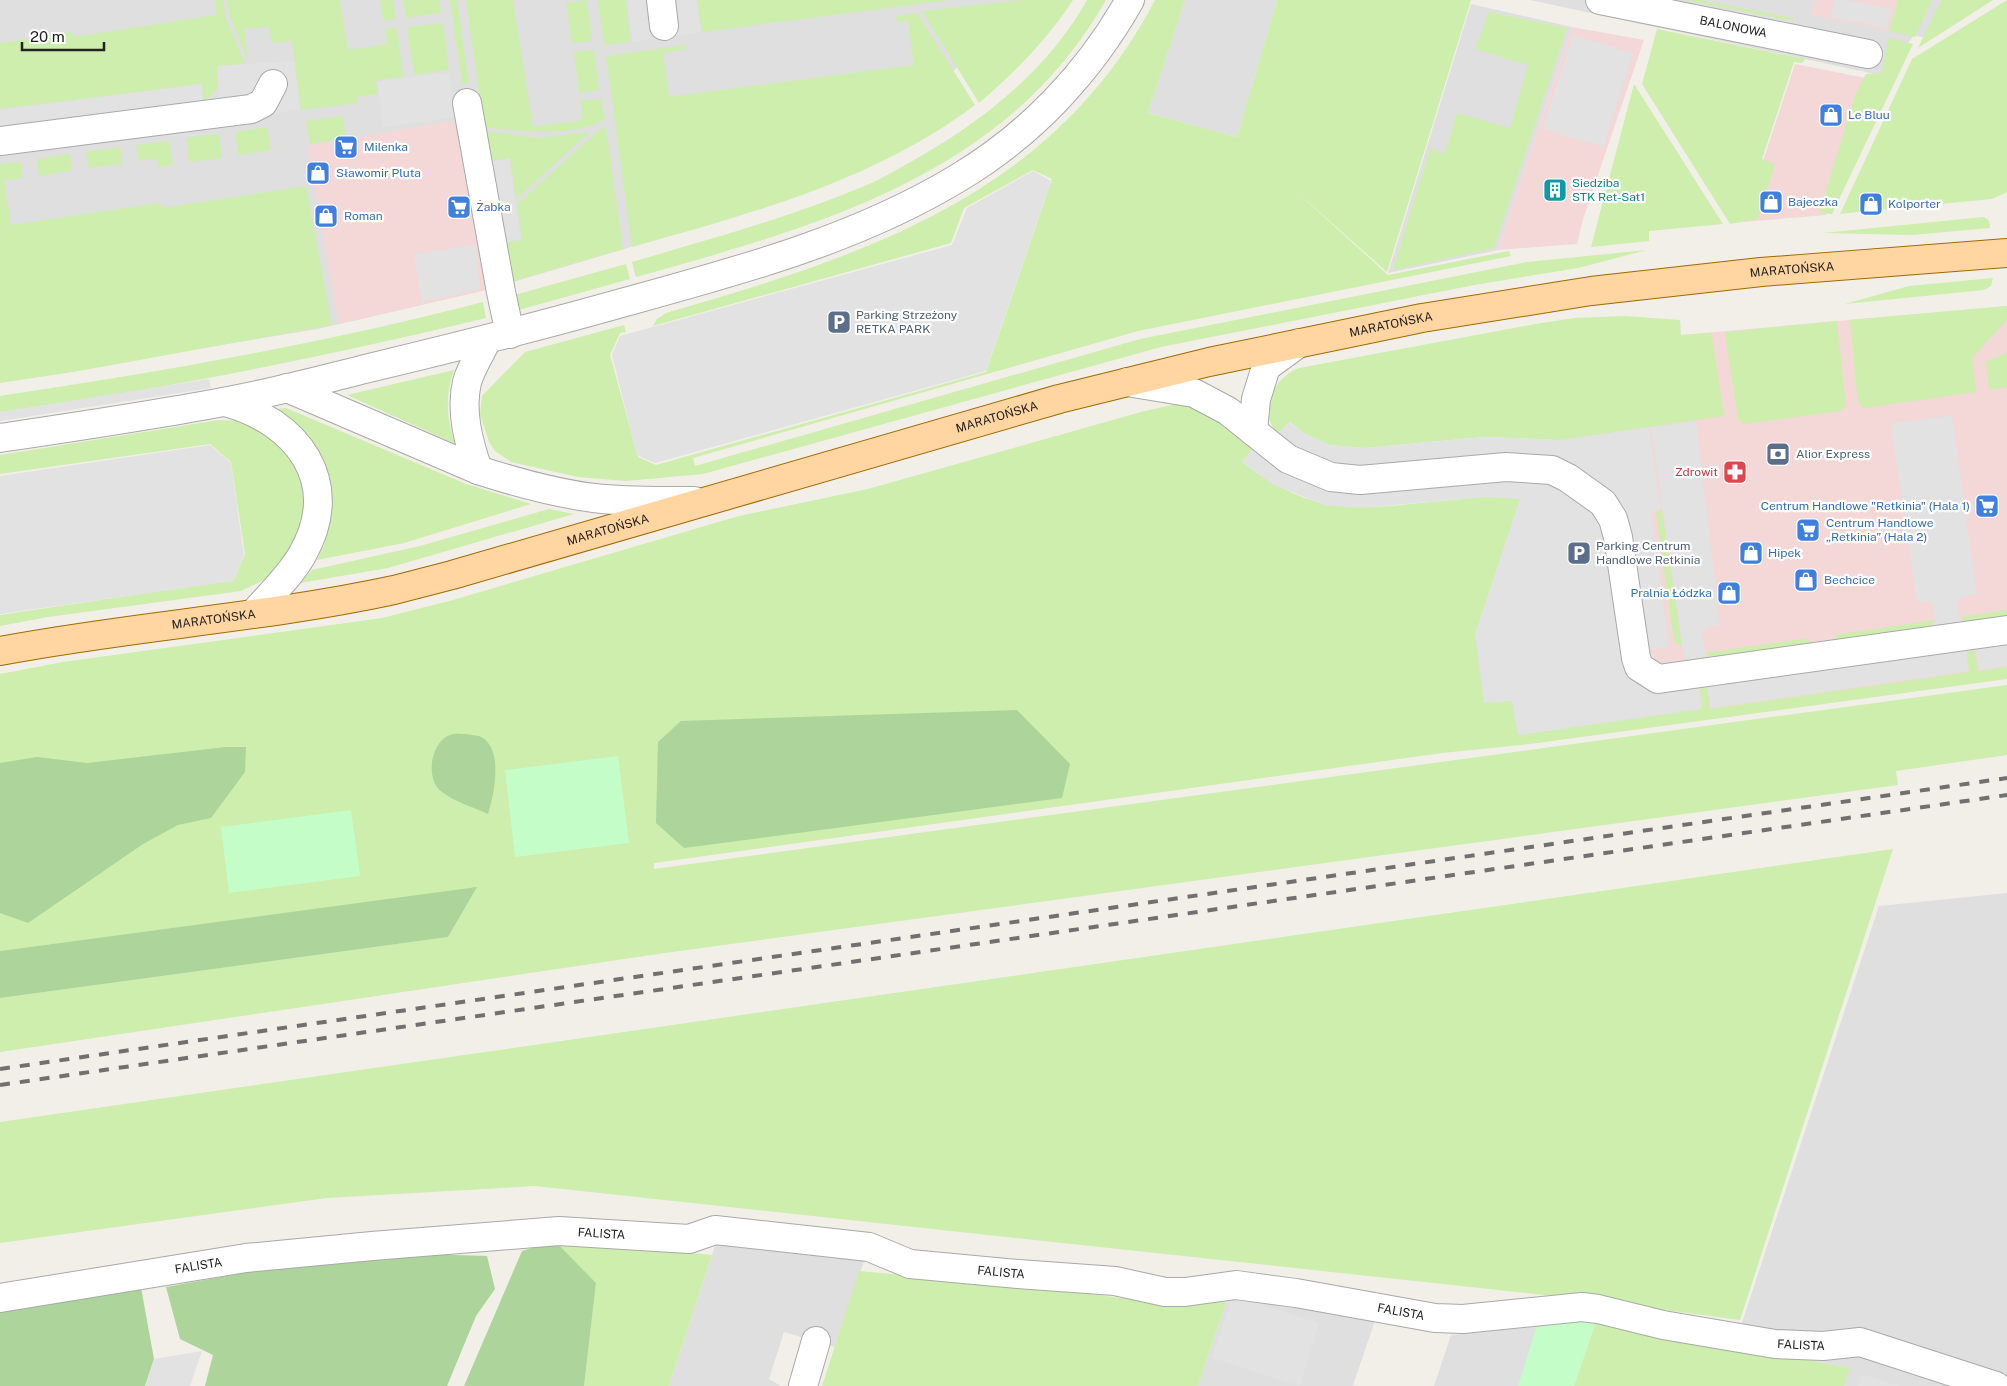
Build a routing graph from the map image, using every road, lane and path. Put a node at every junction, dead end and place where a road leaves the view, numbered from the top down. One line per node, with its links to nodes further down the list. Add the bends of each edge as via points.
1 (1130, 0): 8 (street, via 1091,61 1044,112 990,157 924,197 859,228 794,252)
2 (1600, 0): 3 (street, BALONOWA)
3 (1868, 54)
4 (273, 84): 6 (street, via 263,103 251,108)
5 (468, 103): 8 (street, via 501,292)
6 (0, 141)
7 (2007, 253): 9 (main road, MARATOŃSKA, via 1761,272 1591,290 1422,318)
8 (498, 337): 11 (street); 15 (street, via 467,383 467,429)
9 (1299, 344): 10 (main road, MARATOŃSKA); 13 (street, via 1266,367 1256,399)
10 (1123, 382): 13 (street, via 1194,393 1228,411); 16 (main road, MARATOŃSKA)
11 (287, 388): 12 (street); 15 (street)
12 (224, 402): 14 (street); 17 (street, via 264,416 288,435 308,463 317,488 317,514 302,554)
13 (1254, 431): 18 (street, via 1288,459 1331,477 1360,480 1506,466 1552,470 1568,478 1602,503 1613,519 1636,658 1639,666 1658,678)
14 (0, 438)
15 (478, 470): 16 (street, via 593,498)
16 (703, 502): 17 (main road, MARATOŃSKA, via 423,582 326,603)
17 (253, 614): 19 (main road, MARATOŃSKA, via 62,639)
18 (2007, 630)
19 (0, 651)
20 (0, 1298): 23 (street, FALISTA, via 246,1258 559,1230 689,1239 715,1230 869,1247 910,1264 1115,1280 1165,1292 1236,1285 1296,1292 1435,1318 1463,1319 1582,1307 1766,1343 1823,1346 1860,1342)
21 (816, 1341): 22 (street)
22 (803, 1386)
23 (1996, 1386)

